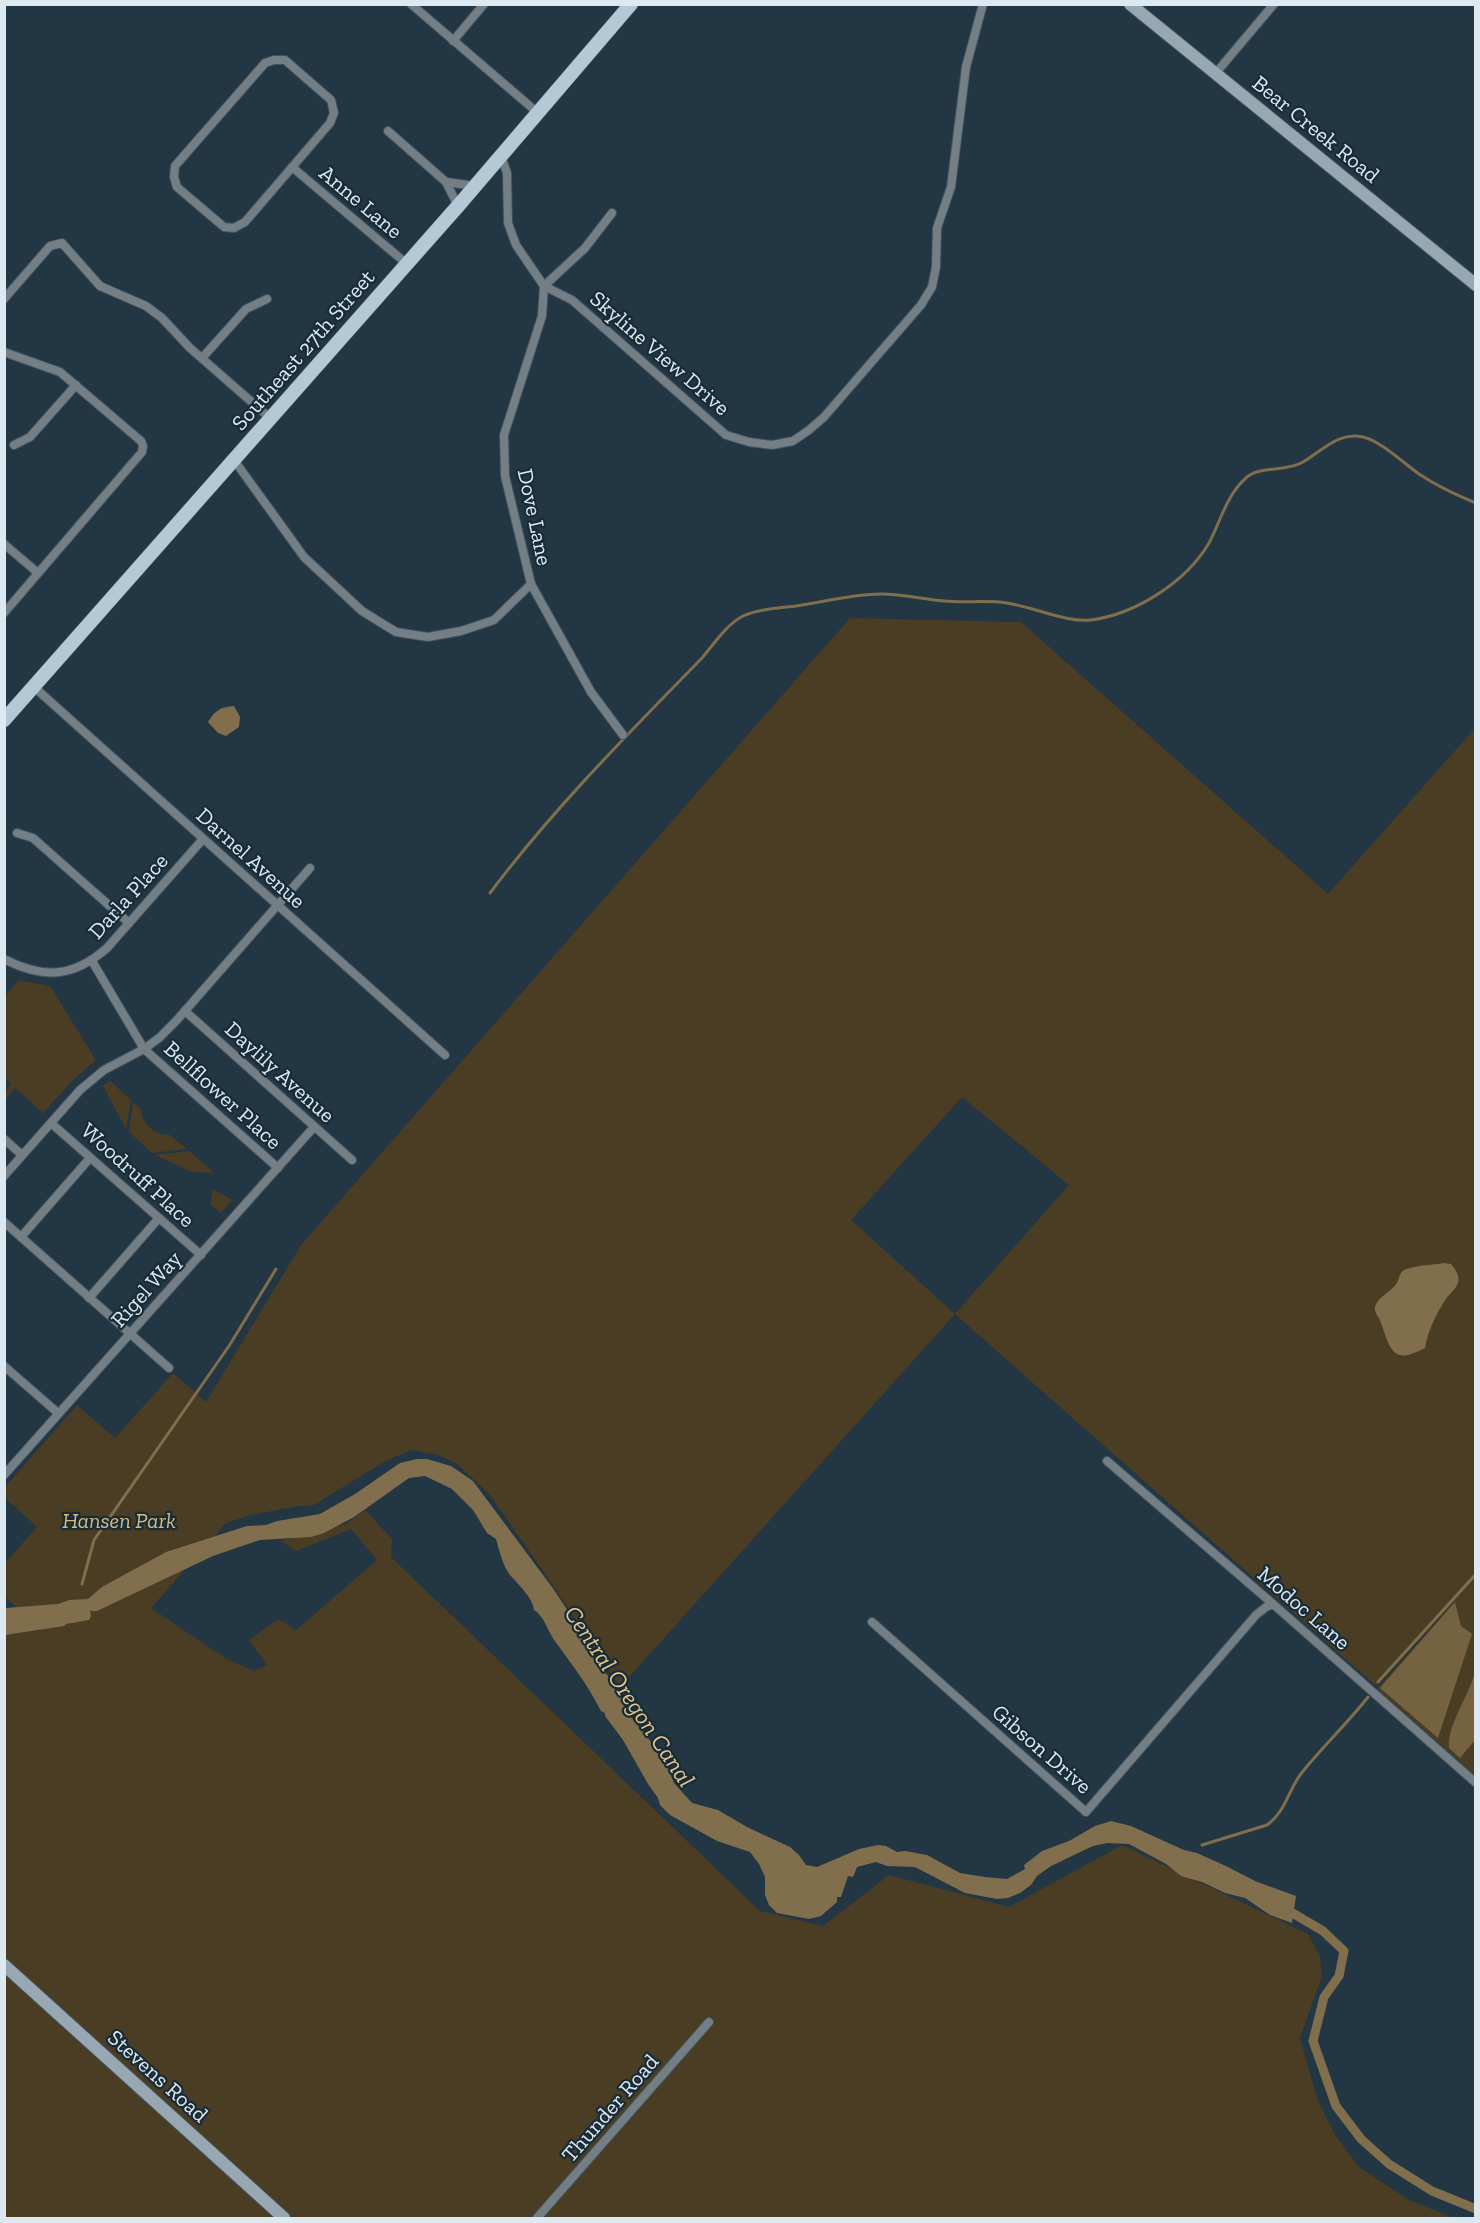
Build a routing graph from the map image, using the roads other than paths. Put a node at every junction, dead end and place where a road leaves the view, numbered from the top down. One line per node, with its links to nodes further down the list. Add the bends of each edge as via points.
1 (411, 4): 7 (street)
2 (484, 4): 7 (street)
3 (631, 4): 9 (main road, Southeast 27th Street)
4 (983, 4): 19 (street, Skyline View Drive, via 966,67 951,187 937,228 932,287 921,305 824,417 793,441 772,445 726,435 572,300)
5 (1130, 4): 8 (street, Bear Creek Road)
6 (1274, 4): 8 (street)
7 (453, 41): 9 (street)
8 (1215, 74): 18 (street, Bear Creek Road)
9 (538, 113): 11 (main road, Southeast 27th Street)
10 (388, 131): 13 (street)
11 (501, 156): 14 (main road, Southeast 27th Street); 19 (street, via 507,173 508,223 516,245)
12 (292, 167): 12 (street, via 244,222 234,228 224,227 208,214 177,187 174,177 175,166 265,63 274,60 285,60 331,100 334,112 330,123); 17 (street, Anne Lane)
13 (446, 182): 14 (street); 15 (street)
14 (475, 186): 15 (main road, Southeast 27th Street)
15 (458, 206): 17 (main road, Southeast 27th Street)
16 (612, 213): 19 (street, via 585,248)
17 (407, 264): 25 (main road, Southeast 27th Street)
18 (1476, 285)
19 (543, 286): 30 (street, Dove Lane, via 542,316 504,435 505,476)
20 (4, 299): 23 (street, via 50,246 62,243 100,286 146,306)
21 (267, 299): 23 (street, via 246,309)
22 (4, 352): 24 (street, via 60,372)
23 (202, 358): 25 (street)
24 (76, 385): 26 (street, via 30,437); 29 (street, via 143,446)
25 (270, 418): 27 (main road, Southeast 27th Street)
26 (14, 445)
27 (234, 460): 30 (street, via 304,557 362,611 396,632 428,637 494,620); 32 (main road, Southeast 27th Street)
28 (4, 544): 29 (street)
29 (38, 573): 31 (street)
30 (531, 584): 34 (street, Dove Lane, via 591,692)
31 (4, 613)
32 (34, 687): 33 (main road, Southeast 27th Street); 36 (street, Darnel Avenue)
33 (4, 720)
34 (622, 735)
35 (17, 833): 39 (street, via 33,838)
36 (203, 838): 38 (street, Darnel Avenue); 39 (street, Darla Place)
37 (310, 868): 38 (street)
38 (278, 906): 42 (street); 44 (street, Darnel Avenue)
39 (129, 923): 41 (street, Darla Place)
40 (4, 959): 41 (street, Darla Place, via 24,968 52,973)
41 (92, 961): 43 (street, Bellflower Place)
42 (185, 1011): 43 (street); 46 (street, Daylily Avenue)
43 (144, 1049): 45 (street, via 104,1070); 51 (street, Bellflower Place)
44 (445, 1055)
45 (51, 1123): 48 (street); 49 (street, Woodruff Place)
46 (314, 1127): 50 (street, Daylily Avenue); 51 (street, Rigel Way)
47 (4, 1139): 48 (street)
48 (22, 1155): 52 (street)
49 (90, 1158): 53 (street, Woodruff Place); 55 (street)
50 (352, 1160)
51 (278, 1168): 56 (street, Rigel Way)
52 (4, 1176)
53 (159, 1218): 56 (street, Woodruff Place); 57 (street)
54 (4, 1222): 55 (street)
55 (21, 1237): 57 (street)
56 (201, 1255): 58 (street, Rigel Way)
57 (89, 1298): 58 (street)
58 (129, 1335): 60 (street); 61 (street, Rigel Way)
59 (4, 1366): 61 (street)
60 (169, 1368)
61 (58, 1413): 63 (street, Rigel Way)
62 (1107, 1461): 64 (street, Modoc Lane)
63 (4, 1475)
64 (1273, 1604): 65 (street, Gibson Drive, via 1256,1615 1086,1812); 66 (street, Modoc Lane)
65 (872, 1622)
66 (1476, 1784)
67 (4, 1965): 69 (street, Stevens Road)
68 (709, 2022): 70 (street, Thunder Road)
69 (284, 2218)
70 (537, 2218)

